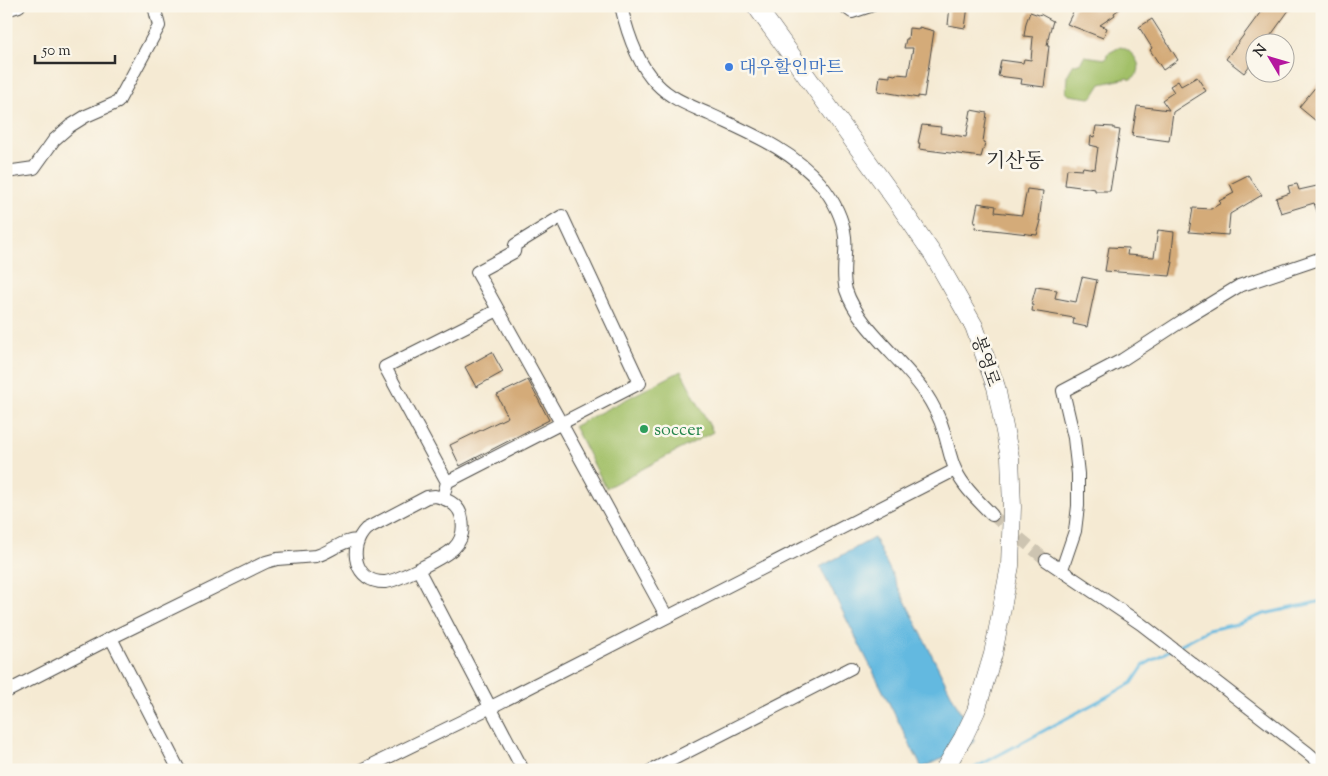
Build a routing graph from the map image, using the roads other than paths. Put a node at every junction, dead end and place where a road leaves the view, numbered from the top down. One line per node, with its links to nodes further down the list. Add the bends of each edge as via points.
1 (19, 6): 7 (street)
2 (154, 6): 8 (street, via 159,26 118,102 70,126 54,140 34,168)
3 (621, 6): 12 (street, via 638,54 659,86 685,103 788,154 822,185 840,217 845,237 846,289 856,311 924,391 944,429)
4 (756, 6): 30 (highway, 봉영로, via 934,256 974,326 996,387 1010,457 1010,566 993,654 976,712)
5 (844, 6): 6 (street, via 852,12)
6 (870, 6)
7 (6, 10)
8 (6, 172)
9 (1322, 258): 19 (street, via 1240,286 1122,360 1063,391 1074,438 1078,506 1075,531)
10 (498, 310): 11 (street); 11 (street, via 477,272 514,252 515,245 562,216 640,383); 13 (street, via 385,367)
11 (561, 423): 13 (street); 20 (street)
12 (955, 470): 15 (street); 20 (street)
13 (447, 482): 14 (street)
14 (443, 498): 16 (street, via 428,497 366,529); 18 (street, via 457,507 461,514 462,537 455,547)
15 (992, 514)
16 (358, 540): 18 (street, via 355,558 371,579 387,582); 21 (street, via 340,543 322,554 266,562)
17 (1046, 560): 19 (street)
18 (418, 569): 24 (street)
19 (1062, 569): 25 (street, via 1159,638)
20 (667, 617): 24 (street)
21 (111, 638): 23 (street); 26 (street)
22 (851, 668): 29 (street)
23 (6, 692)
24 (492, 707): 27 (street); 28 (street)
25 (1322, 765)
26 (179, 770)
27 (362, 770)
28 (523, 770)
29 (652, 770)
30 (944, 770)

